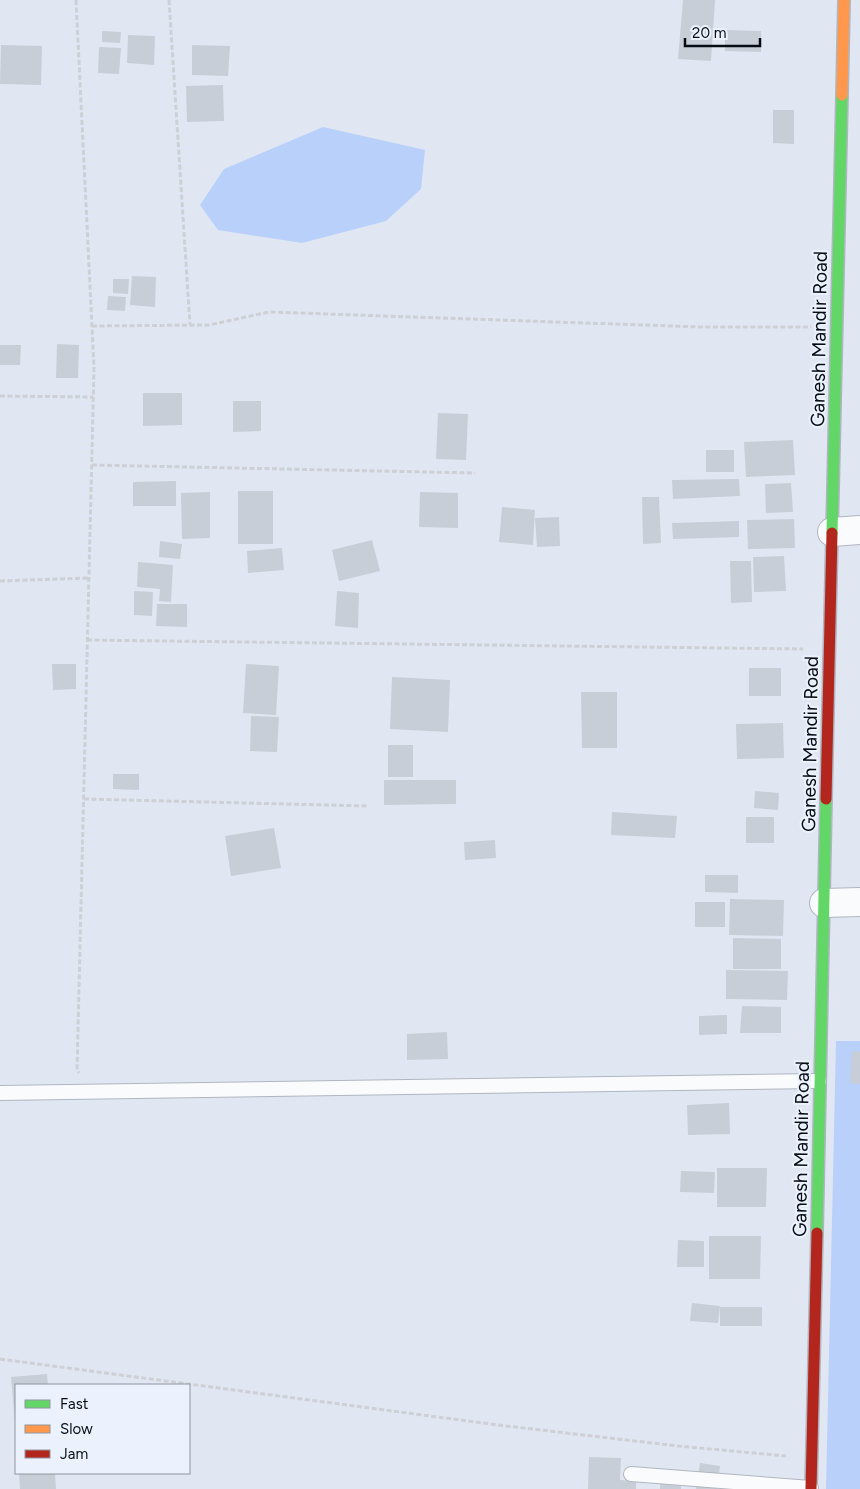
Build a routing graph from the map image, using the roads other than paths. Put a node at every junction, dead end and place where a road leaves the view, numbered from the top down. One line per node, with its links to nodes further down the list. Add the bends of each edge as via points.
1 (844, 0): 3 (street, Ganesh Mandir Road)
2 (860, 530): 3 (street)
3 (832, 532): 5 (street, Ganesh Mandir Road)
4 (860, 902): 5 (street)
5 (824, 903): 6 (street, Ganesh Mandir Road)
6 (819, 1081): 7 (lane); 9 (street, Ganesh Mandir Road)
7 (0, 1093)
8 (631, 1474): 9 (lane)
9 (811, 1489)

